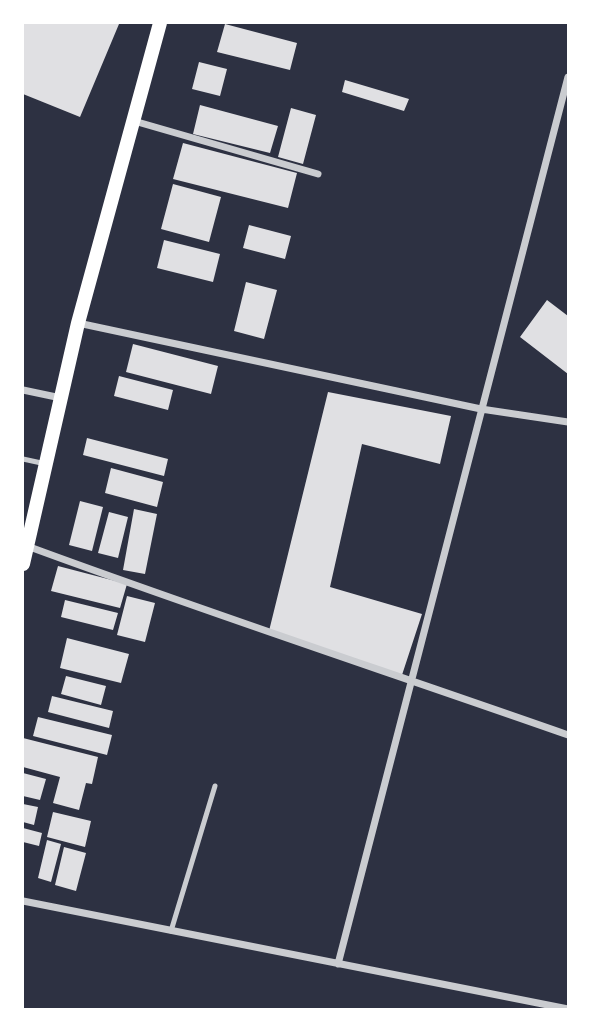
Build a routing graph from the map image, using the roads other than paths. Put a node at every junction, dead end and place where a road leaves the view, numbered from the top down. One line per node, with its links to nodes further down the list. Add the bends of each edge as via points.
1 (160, 23): 3 (main road)
2 (568, 77): 8 (street)
3 (133, 121): 4 (street); 5 (main road)
4 (318, 174)
5 (78, 323): 7 (main road); 8 (street)
6 (23, 390): 7 (street)
7 (61, 398): 11 (main road)
8 (481, 409): 9 (street); 14 (street)
9 (568, 422)
10 (23, 460): 11 (lane)
11 (46, 464): 12 (main road)
12 (27, 546): 13 (main road); 14 (street)
13 (23, 564)
14 (411, 680): 15 (street); 19 (street)
15 (568, 735)
16 (215, 786): 18 (lane)
17 (23, 901): 18 (street)
18 (171, 931): 19 (street)
19 (338, 964): 20 (street)
20 (568, 1009)

